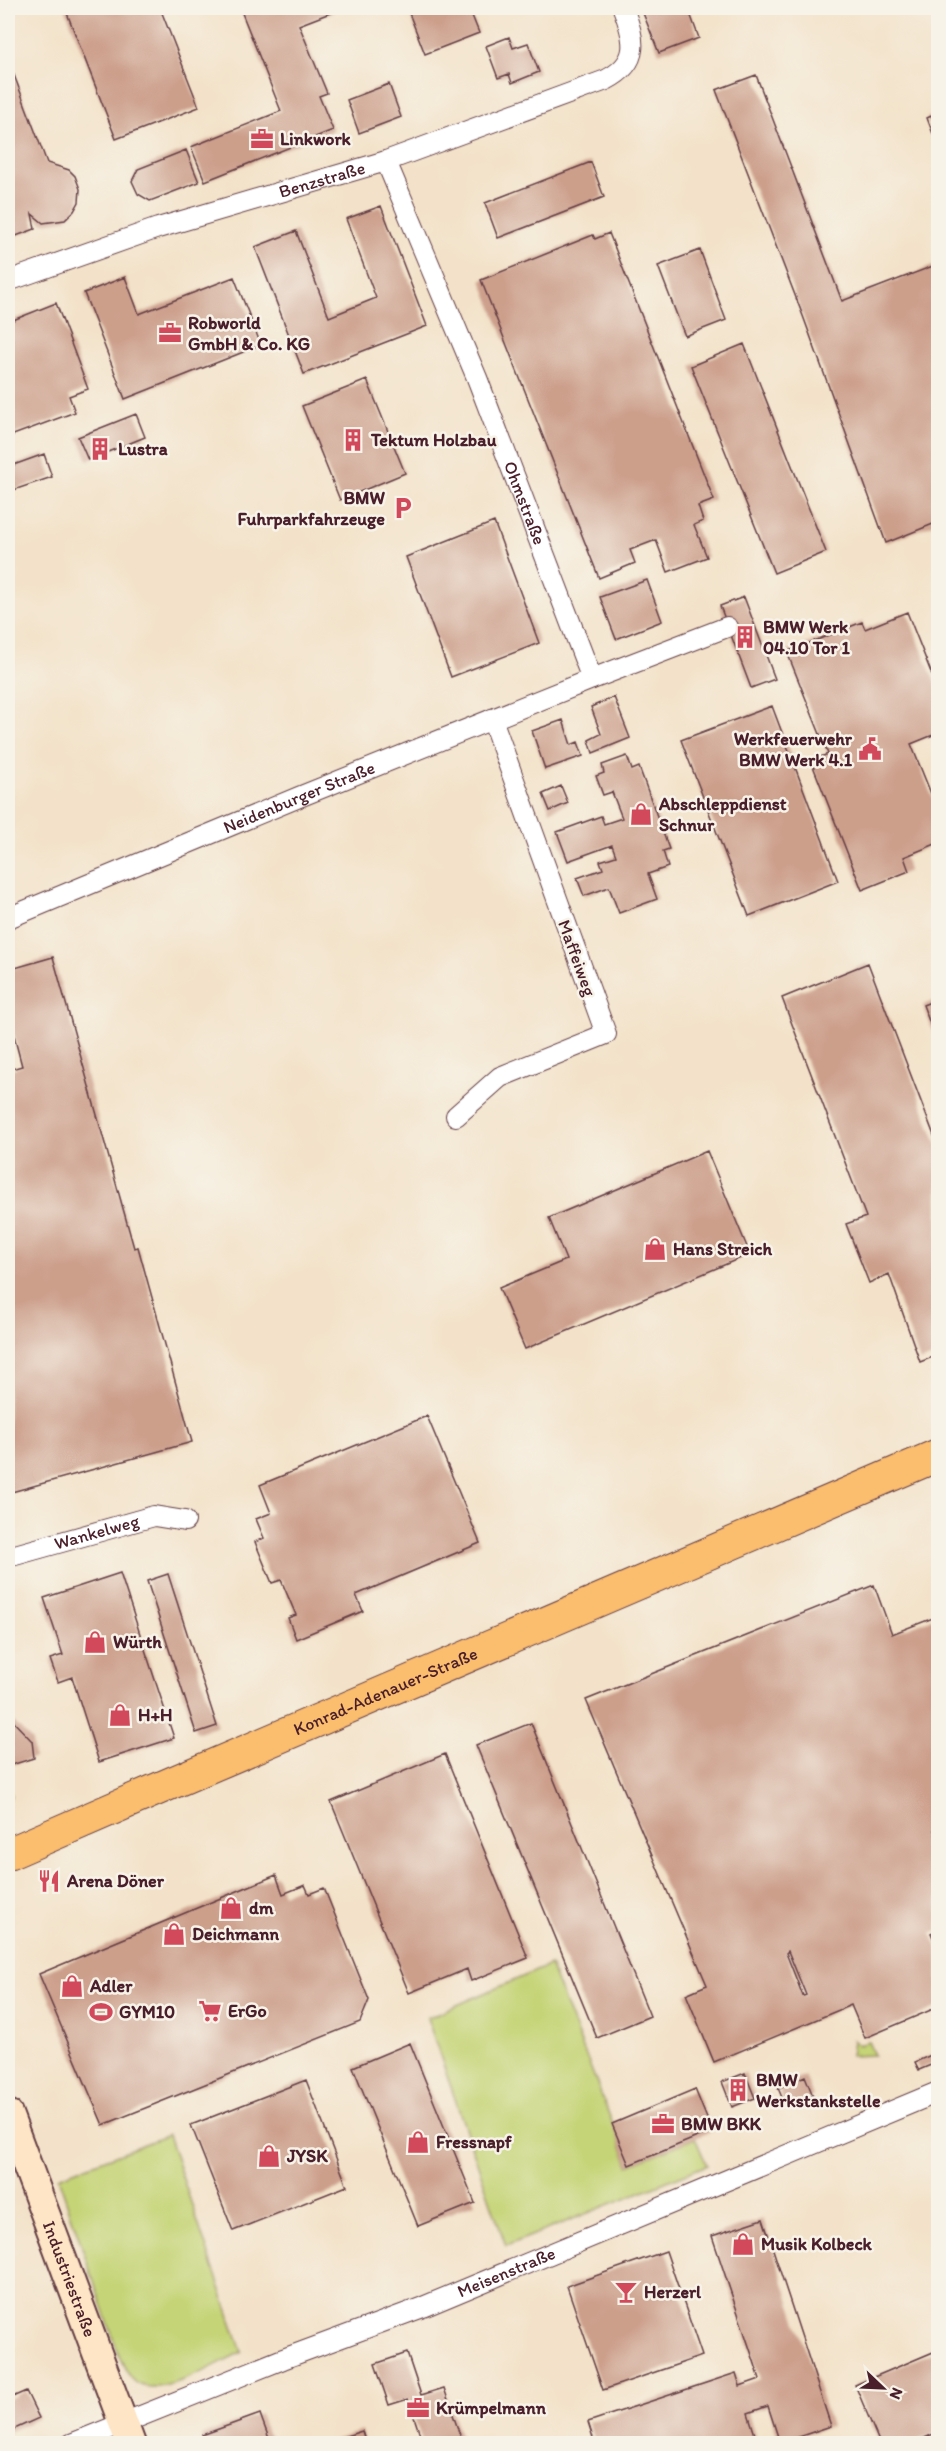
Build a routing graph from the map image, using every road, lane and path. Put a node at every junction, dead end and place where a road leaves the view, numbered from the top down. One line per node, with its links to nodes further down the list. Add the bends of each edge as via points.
1 (623, 8): 2 (street, Benzstraße, via 633,34 629,63 620,73)
2 (386, 161): 3 (street, Benzstraße, via 158,228); 5 (street, Ohmstraße, via 477,378)
3 (8, 281)
4 (727, 627): 5 (street)
5 (592, 679): 6 (street, Neidenburger Straße)
6 (492, 719): 7 (street, Neidenburger Straße); 8 (street, Maffeiweg, via 606,1034 500,1077)
7 (8, 918)
8 (456, 1116)
9 (939, 1455): 12 (main road, Konrad-Adenauer-Straße)
10 (185, 1521): 11 (street, Wankelweg, via 154,1516)
11 (8, 1557)
12 (8, 1854)
13 (939, 2091): 15 (street, Meisenstraße)
14 (8, 2114): 15 (street, Industriestraße)
15 (127, 2433): 16 (street, Meisenstraße)
16 (71, 2444)

